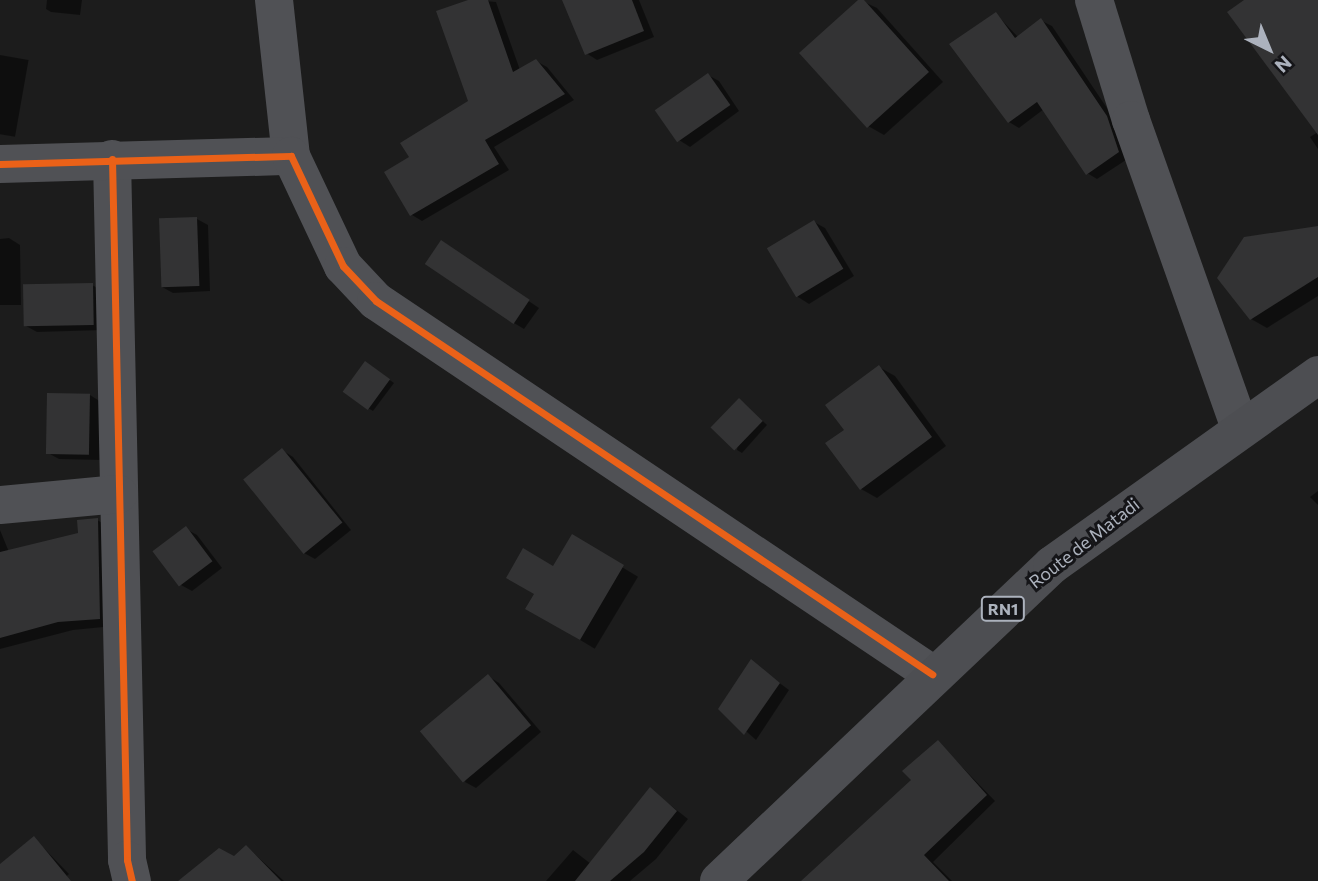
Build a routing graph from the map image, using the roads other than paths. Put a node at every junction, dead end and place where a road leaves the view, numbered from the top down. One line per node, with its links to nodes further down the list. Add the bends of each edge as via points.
1 (274, 0): 3 (street)
2 (1094, 0): 7 (street, via 1131,120)
3 (291, 156): 4 (street); 10 (street, via 343,266 376,301)
4 (113, 159): 5 (street); 8 (street)
5 (0, 164)
6 (1318, 375): 7 (highway, Route de Matadi / RN1)
7 (1240, 427): 10 (highway, Route de Matadi / RN1, via 1052,565)
8 (118, 494): 9 (street); 11 (street, via 126,657 127,860)
9 (0, 505)
10 (932, 674): 12 (highway, Route de Matadi / RN1)
11 (132, 881)
12 (719, 881)

